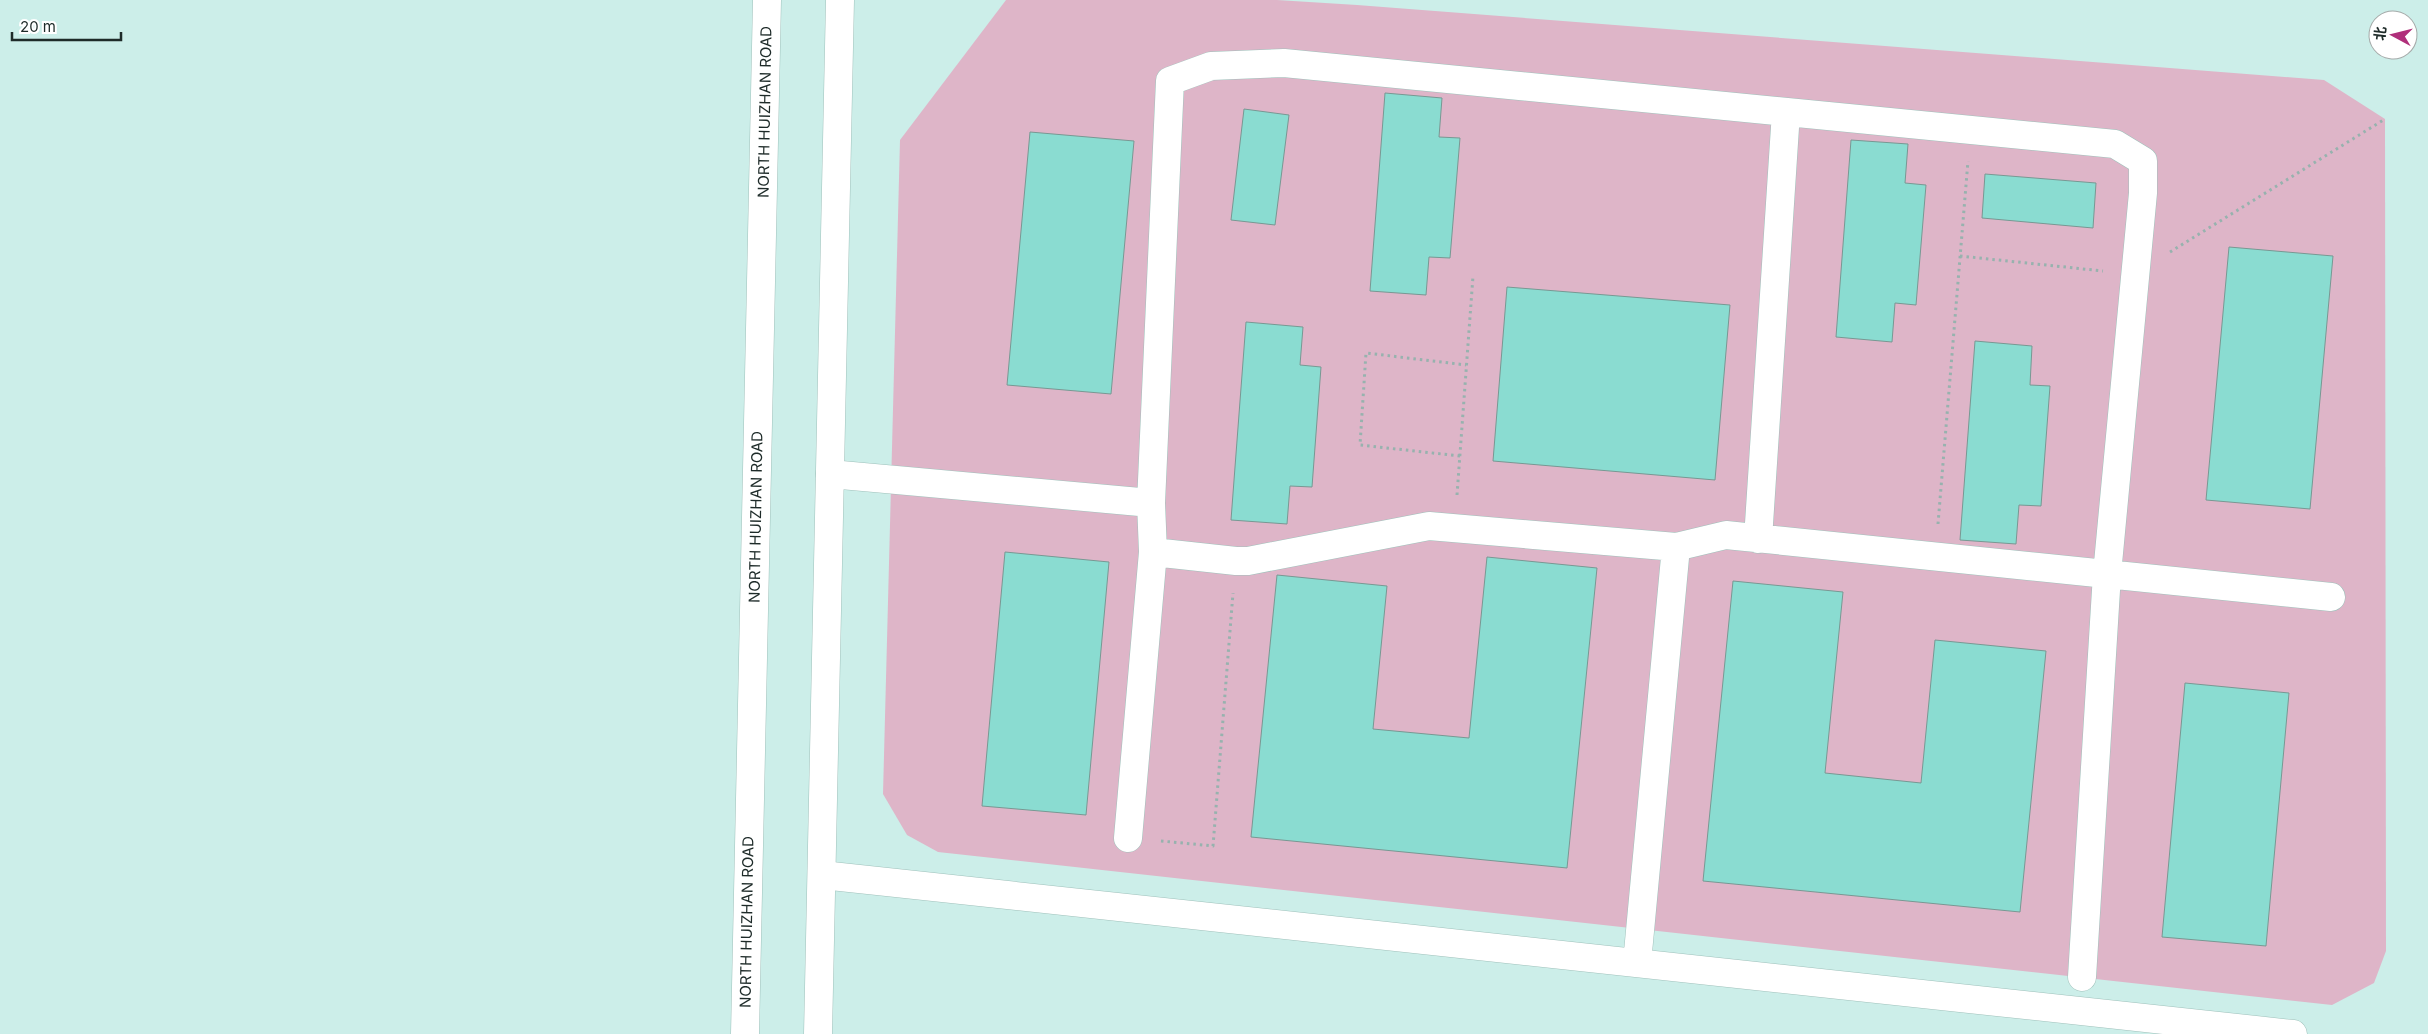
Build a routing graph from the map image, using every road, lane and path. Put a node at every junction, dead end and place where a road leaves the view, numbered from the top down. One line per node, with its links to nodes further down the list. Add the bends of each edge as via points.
1 (767, 0): 25 (main road, NORTH HUIZHAN ROAD)
2 (840, 0): 11 (main road)
3 (1786, 112): 5 (main road); 12 (main road, via 1284,63 1210,66 1170,81); 14 (main road)
4 (2385, 119): 7 (path)
5 (1970, 130): 6 (path); 7 (main road, via 2115,144 2143,161)
6 (1960, 256): 7 (path); 17 (path)
7 (2135, 274): 19 (main road)
8 (1473, 276): 9 (path)
9 (1466, 365): 10 (path); 10 (path, via 1366,353 1360,445)
10 (1460, 456): 13 (path)
11 (830, 474): 12 (main road); 22 (main road)
12 (1151, 503): 16 (main road)
13 (1454, 528): 15 (main road); 18 (main road, via 1429,526 1248,562)
14 (1758, 539): 15 (main road, via 1726,535); 17 (main road)
15 (1676, 547): 23 (main road)
16 (1153, 552): 18 (main road); 21 (main road)
17 (1935, 557): 19 (main road)
18 (1236, 560): 21 (path, via 1213,846)
19 (2107, 574): 20 (main road); 24 (main road)
20 (2331, 597)
21 (1128, 838)
22 (822, 874): 23 (main road); 26 (main road)
23 (1637, 963): 27 (main road)
24 (2082, 977)
25 (745, 1034)
26 (818, 1034)
27 (2293, 1034)

